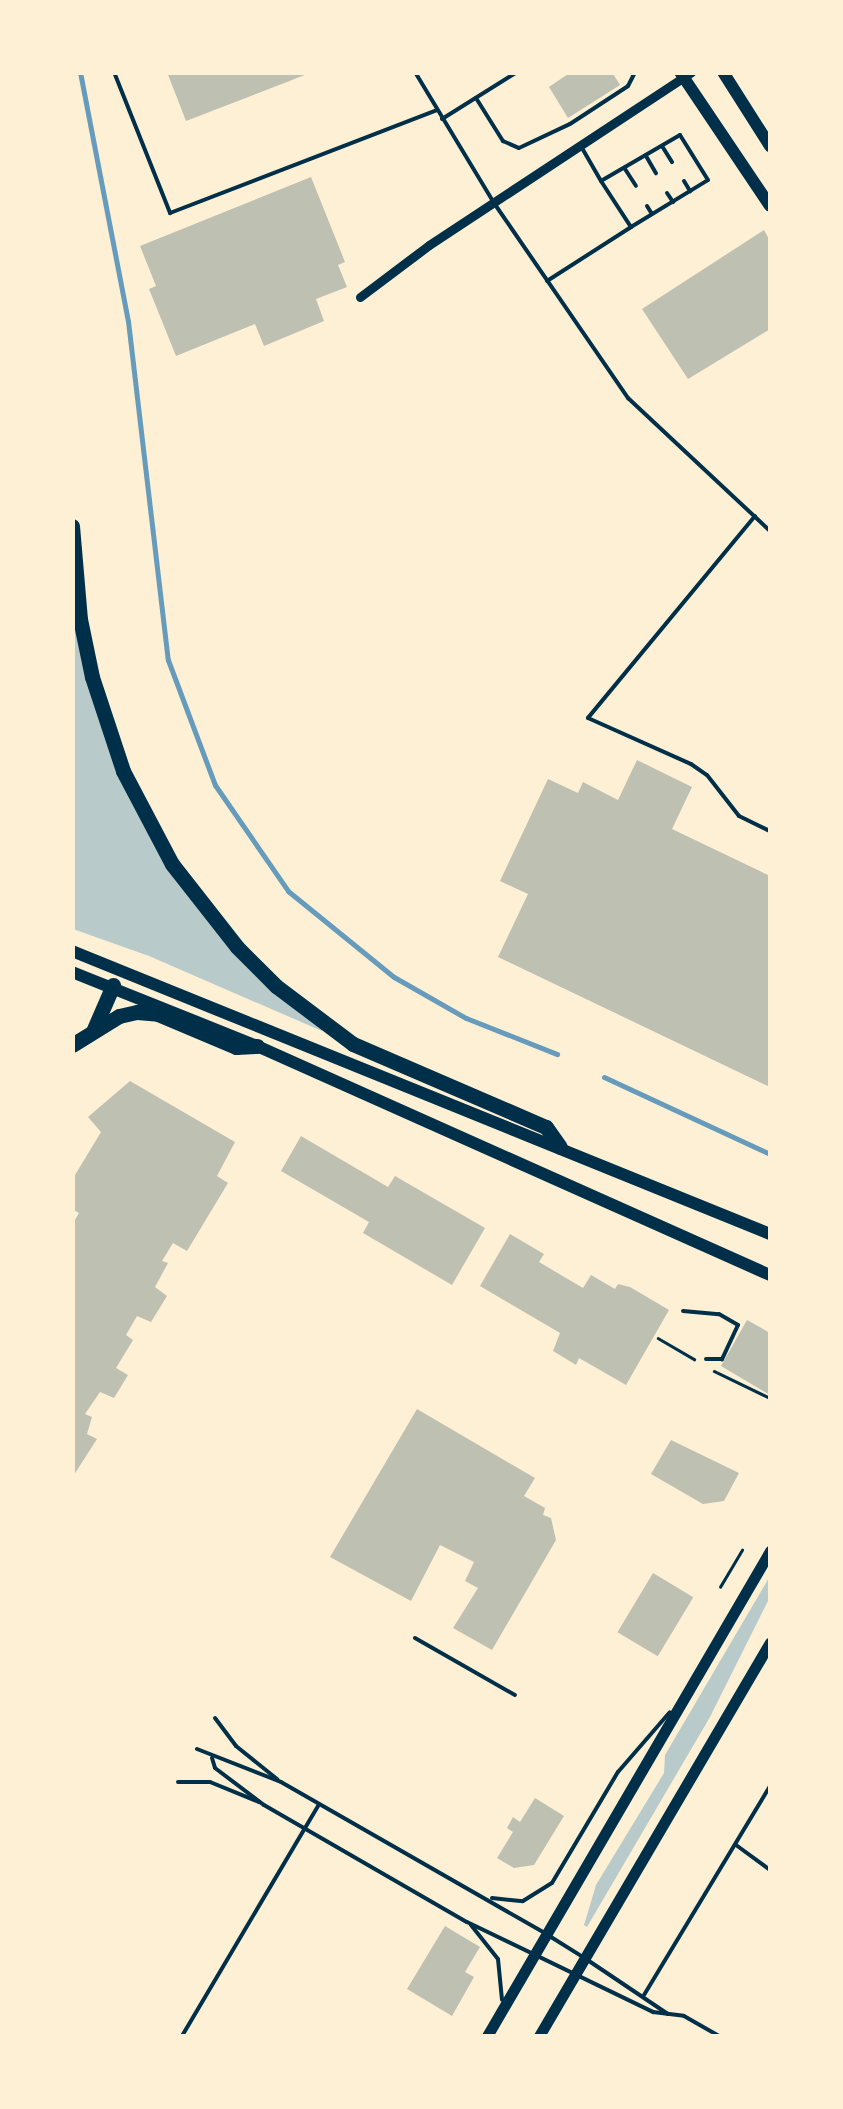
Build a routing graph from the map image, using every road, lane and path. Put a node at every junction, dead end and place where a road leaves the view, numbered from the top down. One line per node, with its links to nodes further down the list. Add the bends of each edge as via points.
1 (114, 72): 8 (lane, via 170,213)
2 (415, 72): 8 (lane)
3 (517, 72): 7 (lane)
4 (635, 72): 7 (lane, via 628,86 570,124 519,148 503,141)
5 (723, 72): 12 (main road)
6 (684, 74): 10 (street); 25 (main road)
7 (476, 98): 9 (lane)
8 (437, 110): 9 (lane)
9 (442, 118): 23 (lane)
10 (580, 144): 18 (lane); 23 (street)
11 (662, 146): 13 (lane); 14 (lane); 20 (lane, via 680,135 708,180)
12 (770, 146)
13 (646, 155): 15 (lane); 16 (lane)
14 (672, 162)
15 (624, 167): 18 (lane); 19 (lane)
16 (656, 173)
17 (684, 181): 20 (lane)
18 (601, 182): 27 (lane)
19 (636, 186)
20 (690, 191): 22 (lane)
21 (667, 192): 22 (lane)
22 (673, 202): 26 (lane)
23 (494, 203): 28 (lane); 29 (street)
24 (647, 206): 26 (lane)
25 (770, 206)
26 (652, 214): 27 (lane)
27 (631, 227): 28 (lane)
28 (548, 281): 30 (lane, via 628,398)
29 (360, 298)
30 (755, 516): 32 (lane); 33 (lane, via 588,718 691,764 739,816)
31 (72, 526): 40 (highway, via 80,619 122,770 172,864 236,947 353,1044 546,1127)
32 (770, 531)
33 (770, 832)
34 (72, 951): 40 (main road)
35 (72, 972): 36 (main road)
36 (113, 986): 37 (highway); 39 (main road)
37 (94, 1029): 38 (highway); 39 (highway, via 119,1016 158,1014 236,1048)
38 (72, 1045)
39 (257, 1046): 42 (main road)
40 (560, 1147): 41 (main road)
41 (770, 1234)
42 (770, 1275)
43 (683, 1311): 44 (lane, via 719,1314 738,1325 722,1358)
44 (706, 1359)
45 (742, 1550): 47 (path)
46 (770, 1552): 50 (street)
47 (720, 1588)
48 (416, 1638): 51 (lane)
49 (770, 1644): 67 (street)
50 (690, 1689): 63 (lane, via 618,1772 552,1883 523,1901); 65 (street)
51 (515, 1695)
52 (215, 1718): 56 (lane, via 236,1746)
53 (197, 1750): 54 (lane)
54 (212, 1758): 56 (lane, via 224,1756); 59 (lane, via 215,1768)
55 (178, 1782): 59 (lane, via 210,1782)
56 (281, 1782): 58 (lane)
57 (770, 1786): 61 (lane)
58 (320, 1802): 60 (lane); 63 (lane)
59 (264, 1804): 60 (lane)
60 (305, 1828): 64 (lane); 72 (lane)
61 (736, 1845): 62 (lane); 69 (lane)
62 (770, 1870)
63 (486, 1896): 65 (lane)
64 (467, 1922): 66 (lane); 70 (lane, via 498,1959)
65 (547, 1934): 66 (street); 67 (lane)
66 (535, 1955): 68 (lane); 70 (street)
67 (585, 1958): 68 (street); 69 (lane)
68 (575, 1976): 71 (lane); 74 (street)
69 (644, 1995): 71 (lane)
70 (502, 2012): 73 (street)
71 (672, 2017): 75 (lane, via 684,2016)
72 (182, 2036)
73 (487, 2036)
74 (539, 2036)
75 (719, 2036)

